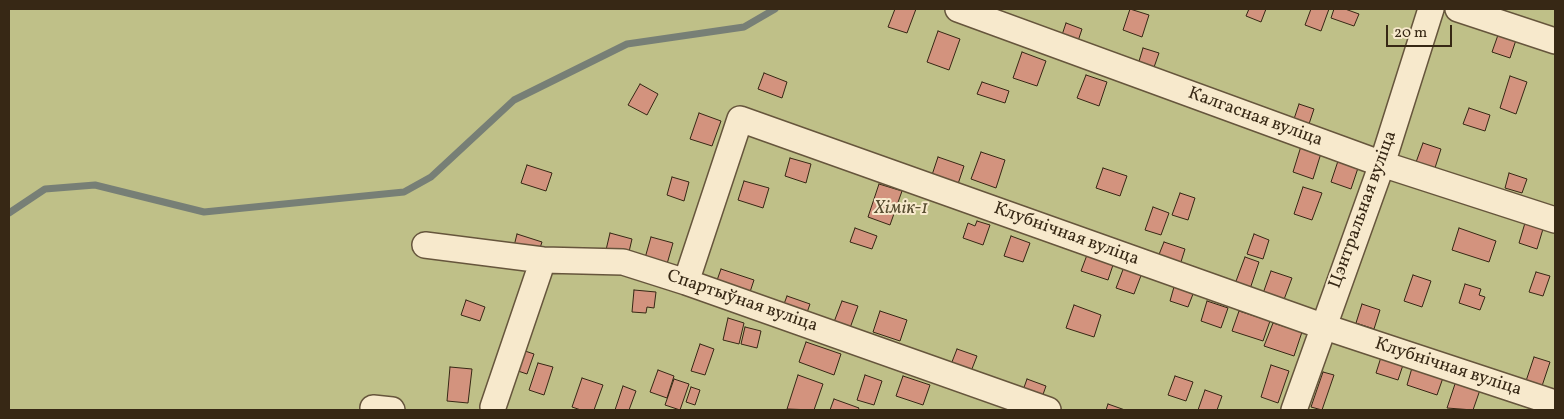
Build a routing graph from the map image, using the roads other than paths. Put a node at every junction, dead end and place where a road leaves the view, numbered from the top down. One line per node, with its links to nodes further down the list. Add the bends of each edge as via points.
1 (958, 9): 5 (street, Калгасная вуліца)
2 (1431, 9): 5 (street, Цэнтральная вуліца)
3 (1458, 9): 4 (street)
4 (1555, 41)
5 (1382, 164): 6 (street, Калгасная вуліца); 10 (street, Цэнтральная вуліца)
6 (1555, 220)
7 (425, 246): 8 (street, Спартыўная вуліца)
8 (543, 260): 9 (street, Спартыўная вуліца, via 624,262); 12 (street)
9 (686, 282): 10 (street, Клубнічная вуліца, via 740,119); 13 (street, Спартыўная вуліца)
10 (1322, 326): 11 (street, Клубнічная вуліца); 14 (street, Цэнтральная вуліца)
11 (1555, 403)
12 (491, 409)
13 (1048, 410)
14 (1294, 410)

